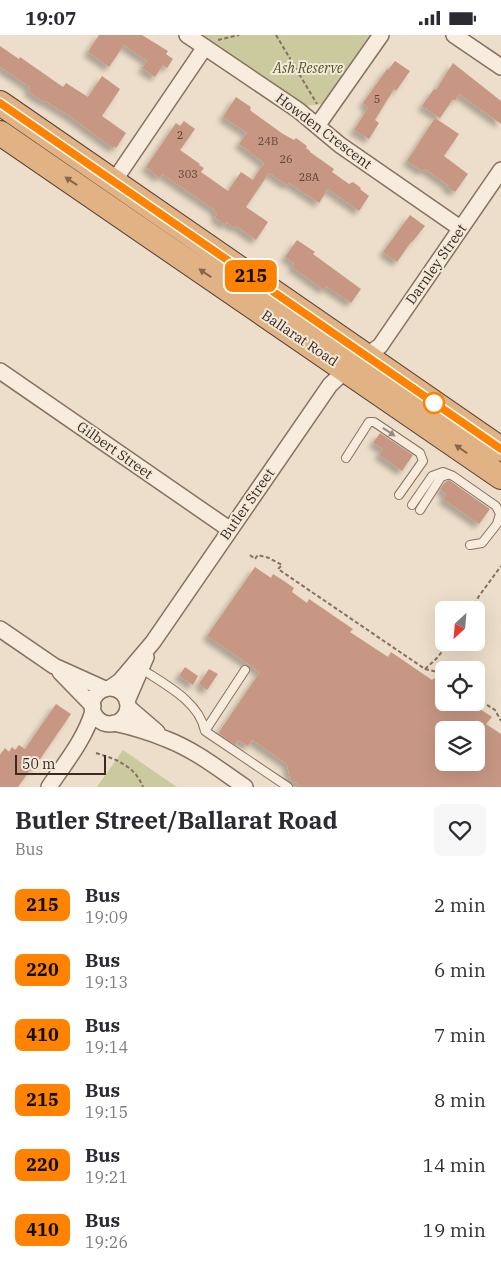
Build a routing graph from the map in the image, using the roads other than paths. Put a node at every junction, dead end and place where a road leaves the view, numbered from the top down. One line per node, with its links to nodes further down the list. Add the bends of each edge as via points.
1 (188, 35): 4 (street, Howden Crescent)
2 (381, 35): 7 (street)
3 (454, 35): 5 (street)
4 (205, 47): 7 (street, Howden Crescent); 10 (street)
5 (501, 67)
6 (0, 103): 10 (highway, Ballarat Road)
7 (317, 126): 11 (street, Howden Crescent)
8 (1, 137): 13 (highway, Ballarat Road, one-way to 8)
9 (501, 170): 11 (street, Darnley Street)
10 (114, 181): 12 (highway, Ballarat Road)
11 (460, 229): 12 (street, Darnley Street, via 380,346)
12 (367, 355): 13 (street, Darnley Street); 15 (highway, Ballarat Road)
13 (346, 370): 18 (highway, Ballarat Road, one-way to 13); 22 (street, Butler Street, via 330,385)
14 (0, 371): 22 (street, Gilbert Street)
15 (501, 449)
16 (346, 458): 19 (lane, one-way to 19, via 369,422 374,422 420,453 422,461)
17 (449, 474): 20 (lane, via 443,472 432,476); 21 (lane, via 441,477); 23 (lane, via 496,506 500,514 497,524 482,543)
18 (501, 477)
19 (399, 495)
20 (412, 505)
21 (420, 510)
22 (229, 529): 26 (street, Butler Street)
23 (470, 545)
24 (0, 629): 25 (street)
25 (54, 666): 28 (street); 30 (street)
26 (138, 667): 28 (street, Butler Street); 29 (street, Butler Street); 32 (lane, via 190,703 204,723)
27 (245, 669): 32 (lane)
28 (107, 689): 29 (street, via 121,691); 30 (street, via 96,695)
29 (128, 704): 31 (street, via 123,718); 33 (street, via 149,727)
30 (93, 708): 31 (street, via 100,720); 34 (street, via 87,727)
31 (112, 723): 33 (street); 34 (street)
32 (205, 731): 37 (lane)
33 (166, 739): 36 (street, via 198,755)
34 (70, 756): 35 (street)
35 (49, 787)
36 (245, 787)
37 (288, 787)

